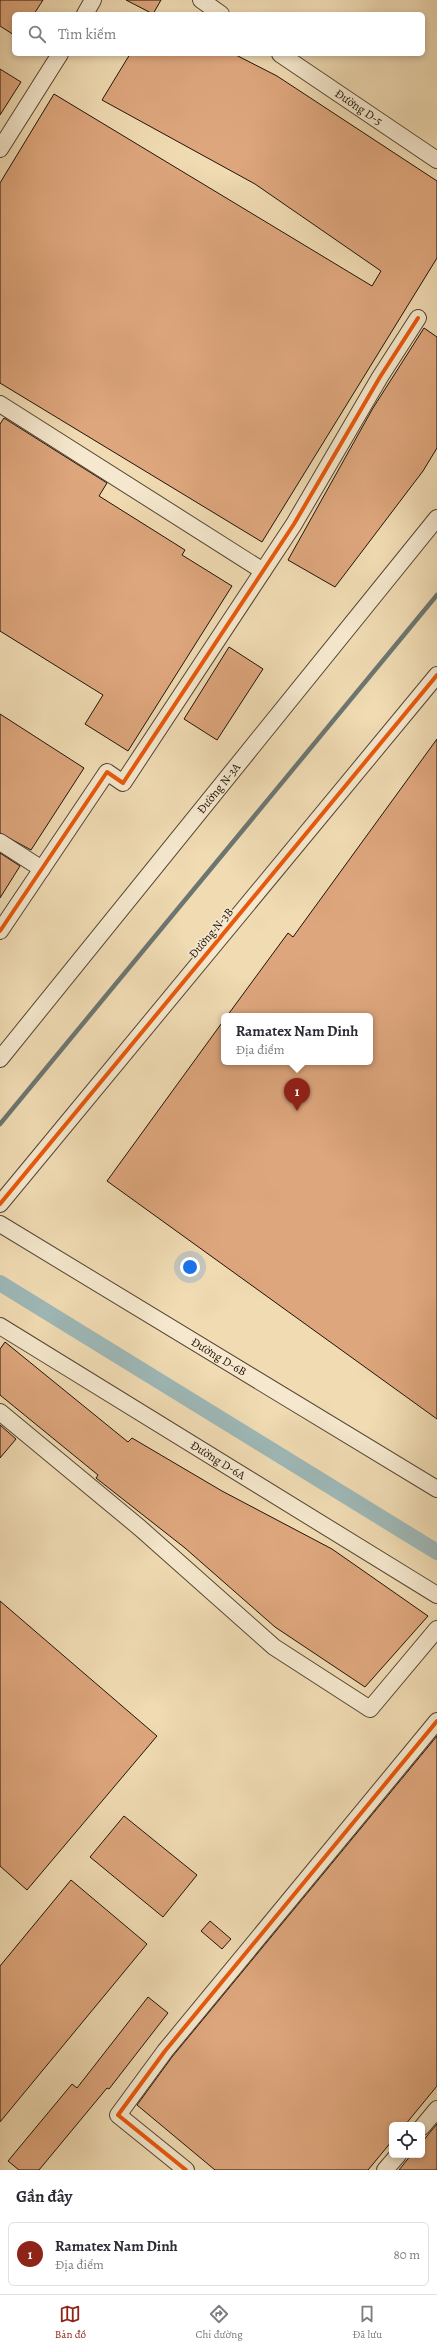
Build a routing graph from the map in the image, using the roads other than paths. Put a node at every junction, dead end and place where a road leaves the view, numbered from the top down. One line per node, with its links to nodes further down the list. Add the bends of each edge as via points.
1 (93, 0): 3 (street)
2 (201, 0): 4 (street)
3 (86, 12)
4 (218, 12)
5 (59, 56): 7 (street)
6 (283, 56): 8 (street, Đường D-5)
7 (0, 149)
8 (437, 160)
9 (418, 318): 12 (street)
10 (0, 404): 12 (street)
11 (437, 518): 17 (street, Đường N-3A)
12 (263, 571): 15 (street, via 124,783 107,772)
13 (437, 675): 18 (street, Đường N-3B)
14 (0, 842): 15 (street)
15 (42, 870): 16 (street)
16 (0, 931)
17 (0, 1059)
18 (0, 1204)
19 (0, 1224): 22 (street, Đường D-6B)
20 (0, 1326): 23 (street, Đường D-6A)
21 (0, 1412): 24 (street, via 140,1528 274,1647 370,1709)
22 (437, 1489)
23 (437, 1595)
24 (437, 1629)
25 (437, 1721): 29 (street, via 170,2045 118,2114)
26 (437, 2109): 27 (street)
27 (425, 2123)
28 (395, 2158): 30 (street)
29 (186, 2170)
30 (385, 2170)

